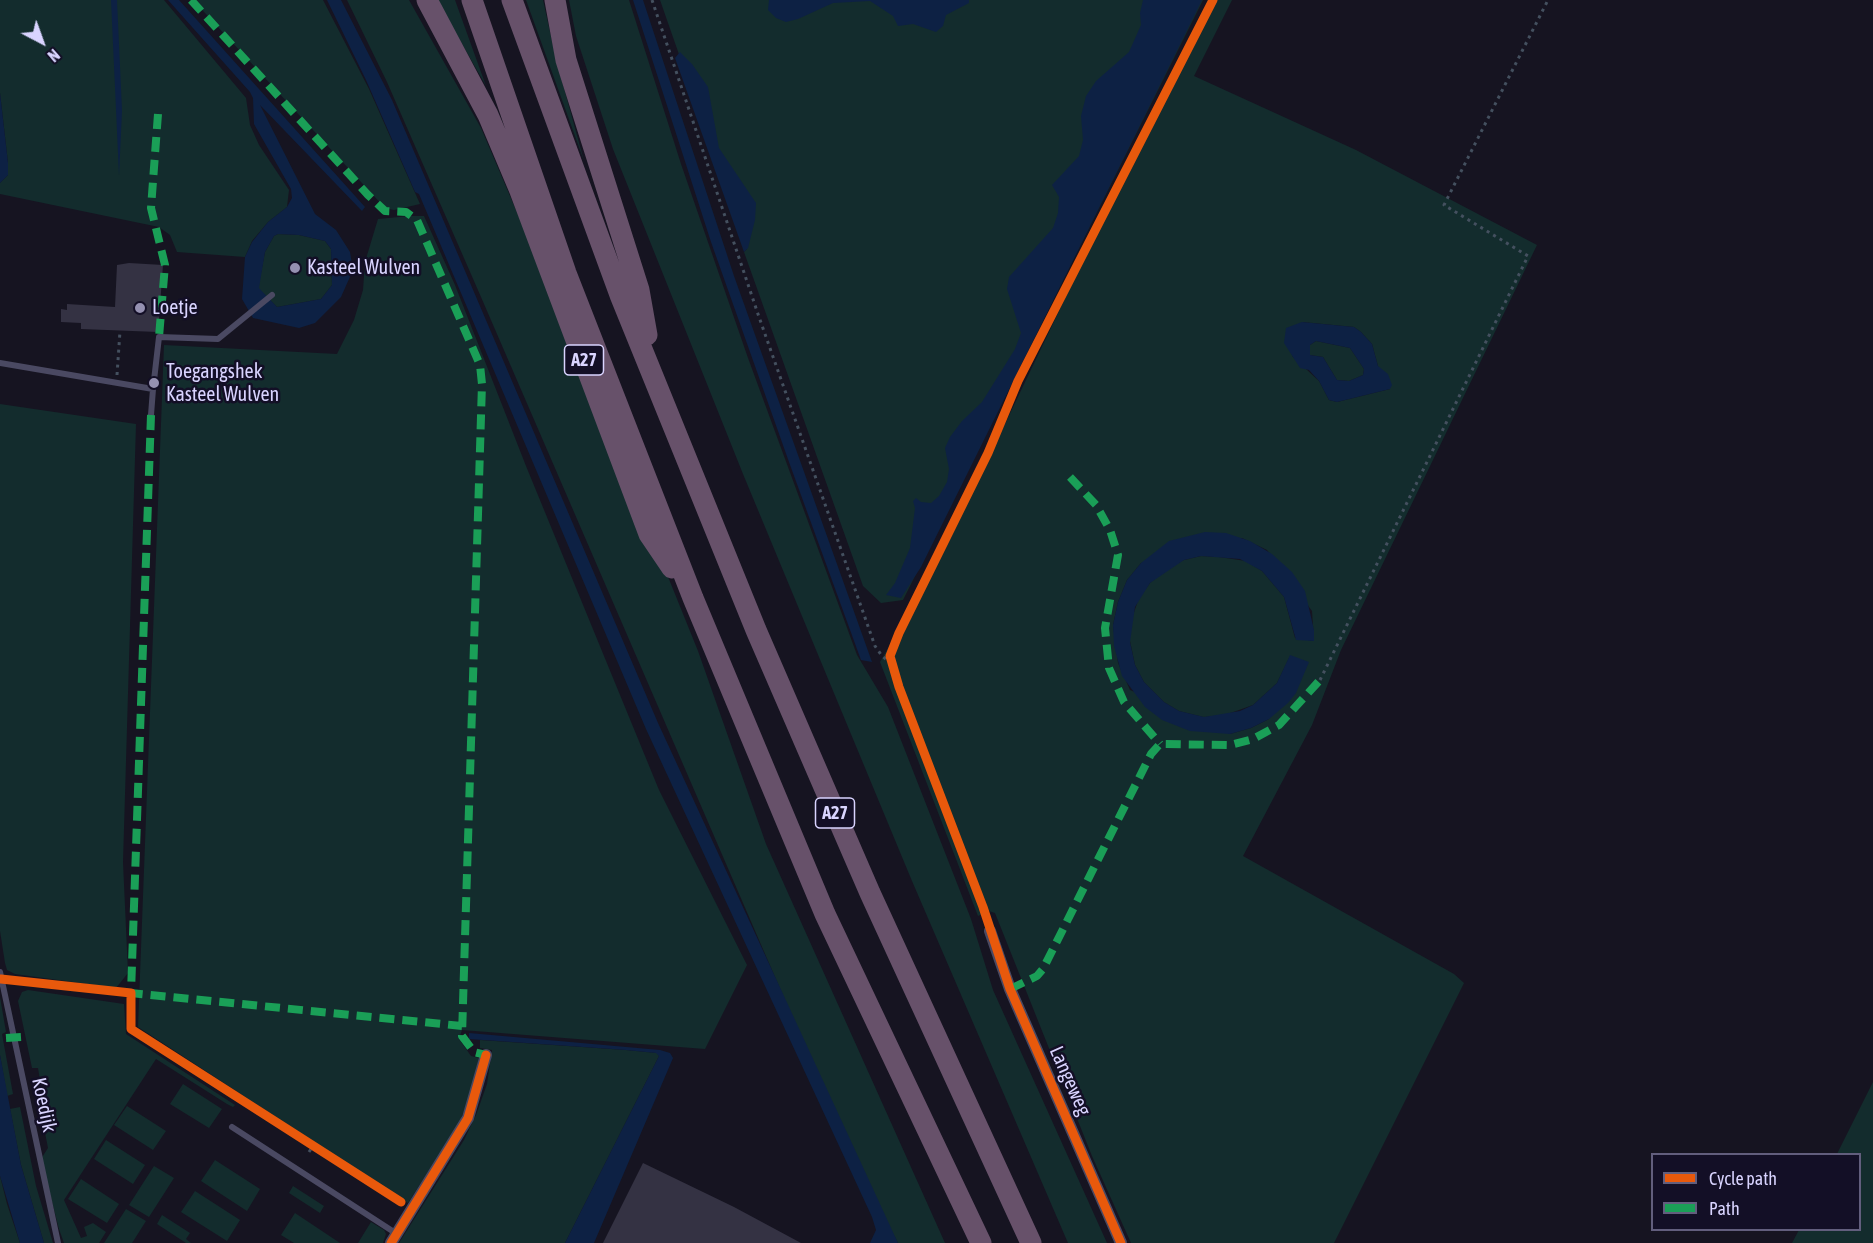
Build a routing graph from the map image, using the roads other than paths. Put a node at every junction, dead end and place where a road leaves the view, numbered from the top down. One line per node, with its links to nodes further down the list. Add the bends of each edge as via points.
1 (427, 0): 10 (highway, A27, via 488,115 520,191 649,534)
2 (471, 0): 10 (highway, A27, via 566,273)
3 (512, 0): 7 (highway, A27, via 620,295)
4 (555, 0): 7 (highway, A27, via 566,60 639,290)
5 (272, 295): 8 (lane, via 218,339 159,337)
6 (0, 363): 8 (lane)
7 (655, 377): 18 (highway, A27, via 756,630 870,893)
8 (153, 389): 9 (lane)
9 (151, 416)
10 (693, 598): 17 (highway, A27, via 825,914)
11 (990, 931): 19 (street, Langeweg, via 1010,989)
12 (0, 972): 16 (lane, Koedijk)
13 (486, 1055): 15 (street, via 468,1118)
14 (232, 1127): 15 (lane)
15 (394, 1238)
16 (57, 1243)
17 (981, 1243)
18 (1031, 1243)
19 (1121, 1243)

